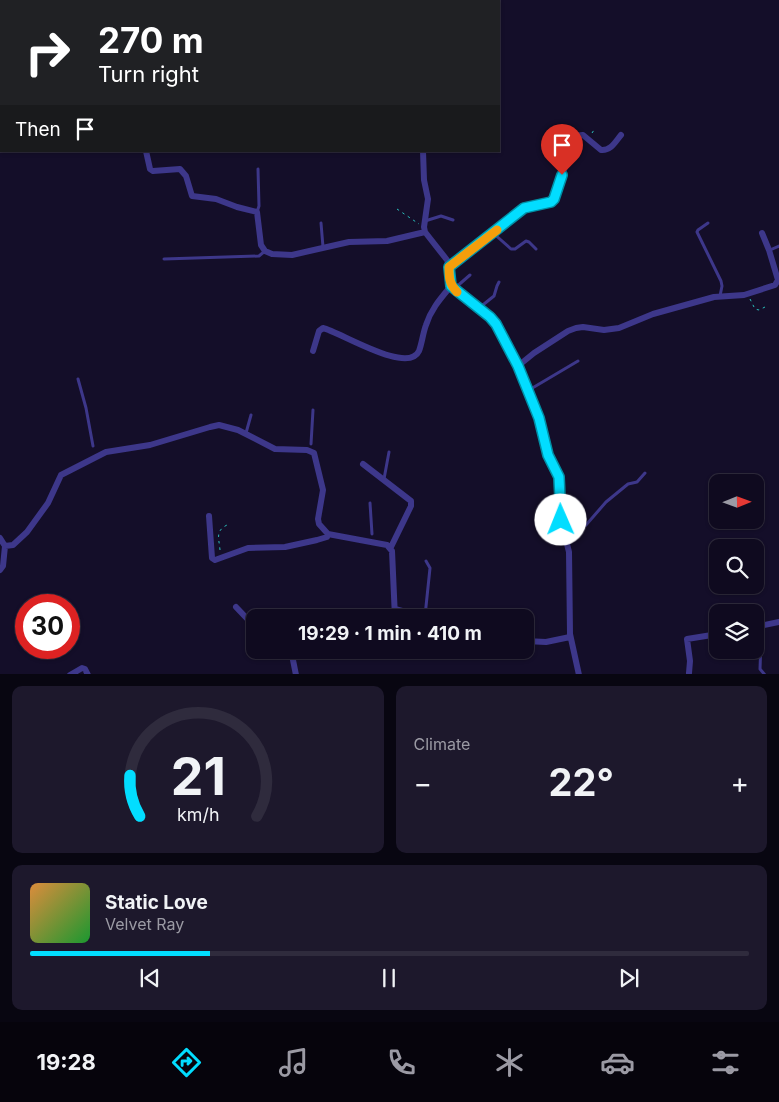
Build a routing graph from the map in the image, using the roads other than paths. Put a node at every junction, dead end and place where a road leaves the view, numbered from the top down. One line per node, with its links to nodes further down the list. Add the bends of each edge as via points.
1 (621, 135): 11 (street, via 605,150 583,134 573,136 554,199 524,208)
2 (146, 152): 5 (street, via 153,171 180,169 184,172 192,196 216,199)
3 (423, 152): 9 (street, via 428,199)
4 (258, 169): 5 (lane)
5 (257, 212): 16 (street, via 259,239)
6 (453, 220): 9 (lane, via 441,216)
7 (320, 223): 13 (lane)
8 (708, 223): 23 (lane, via 697,232 721,281)
9 (424, 227): 13 (street, via 387,241 349,242); 18 (street)
10 (762, 232): 15 (street)
11 (493, 233): 14 (lane, via 510,249 515,250 526,241); 18 (street)
12 (779, 246): 15 (lane)
13 (323, 248): 16 (street, via 285,255)
14 (536, 249)
15 (769, 250): 21 (street)
16 (265, 251): 17 (lane, via 259,256)
17 (164, 259)
18 (449, 267): 22 (street)
19 (470, 275): 22 (lane)
20 (500, 282): 24 (lane, via 494,296)
21 (778, 284): 23 (street, via 747,294)
22 (452, 287): 24 (street); 25 (street, via 433,309 414,357 385,355 323,328)
23 (720, 296): 27 (street, via 653,314 619,328 576,328)
24 (479, 308): 27 (street, via 496,324)
25 (313, 351)
26 (578, 362): 29 (lane)
27 (518, 366): 29 (street)
28 (78, 379): 33 (lane)
29 (528, 390): 41 (street, via 548,455 559,477 561,520)
30 (313, 410): 34 (lane)
31 (251, 415): 32 (lane)
32 (246, 435): 34 (street, via 275,449); 45 (street, via 227,426 210,427 150,445 95,454 61,475 48,503 26,532 13,545)
33 (93, 446)
34 (311, 447): 42 (street, via 322,485 318,519)
35 (389, 452): 38 (lane)
36 (363, 464): 38 (street)
37 (645, 473): 41 (lane, via 606,502 586,526)
38 (384, 480): 46 (street, via 411,502)
39 (370, 503): 44 (lane)
40 (209, 516): 42 (street, via 212,558 215,560 248,548 285,547 327,537)
41 (565, 533): 56 (street, via 569,552)
42 (328, 534): 44 (street)
43 (0, 538): 45 (street)
44 (373, 538): 46 (street)
45 (5, 546): 48 (street)
46 (391, 547): 50 (street)
47 (426, 561): 51 (lane, via 430,568)
48 (0, 570)
49 (236, 607): 52 (street)
50 (395, 609)
51 (427, 609)
52 (246, 618)
53 (779, 622): 54 (street)
54 (764, 625)
55 (709, 635): 60 (street, via 687,639)
56 (570, 637): 57 (street); 64 (street)
57 (534, 642)
58 (293, 659): 63 (street)
59 (760, 659): 65 (lane, via 760,668)
60 (689, 673)
61 (70, 674): 62 (street, via 82,668)
62 (88, 674)
63 (296, 674)
64 (579, 674)
65 (765, 674)

